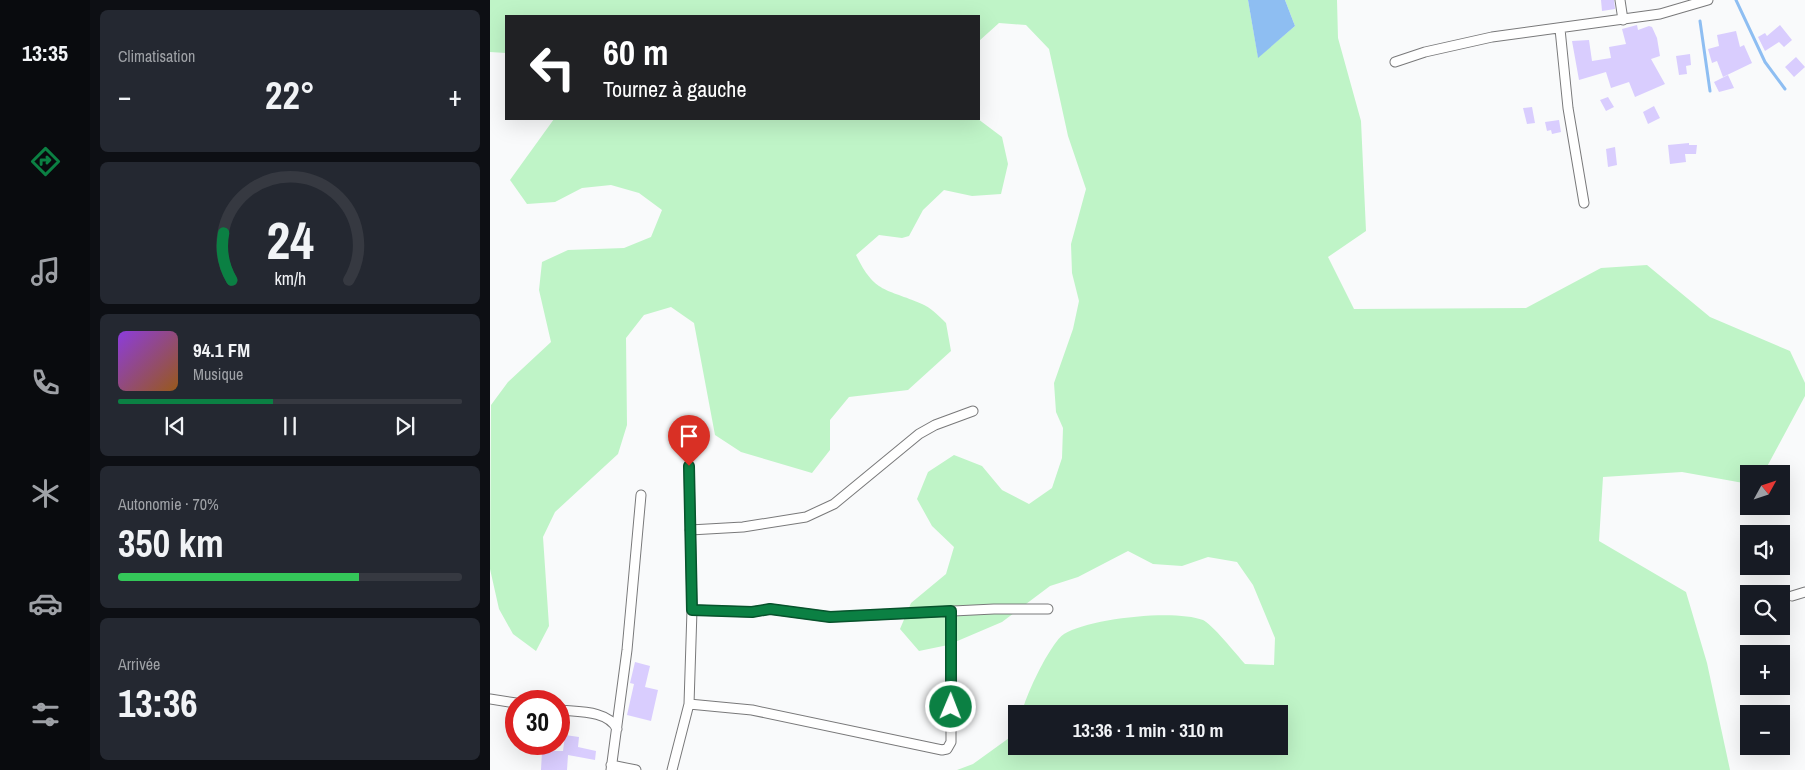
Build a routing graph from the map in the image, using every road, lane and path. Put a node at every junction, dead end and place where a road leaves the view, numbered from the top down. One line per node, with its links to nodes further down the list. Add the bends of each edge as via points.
1 (1620, 0): 3 (street)
2 (1708, 0): 3 (street, via 1660,14)
3 (1623, 20): 4 (street)
4 (1560, 29): 5 (street, via 1492,37); 6 (street, via 1568,108)
5 (1395, 62)
6 (1584, 203)
7 (973, 411): 10 (street, via 919,434 834,504 806,517 742,527)
8 (689, 466): 10 (street)
9 (641, 495): 20 (street)
10 (690, 530): 14 (street)
11 (1805, 592): 12 (street)
12 (1792, 596)
13 (1048, 609): 15 (street)
14 (692, 610): 15 (street, via 752,612 770,609 830,617); 18 (street)
15 (951, 611): 18 (street, via 951,742 947,749 752,710)
16 (492, 697): 17 (street)
17 (505, 700)
18 (689, 704): 23 (street)
19 (570, 712): 20 (street, via 606,717)
20 (617, 728): 21 (street)
21 (611, 768): 22 (street)
22 (636, 770)
23 (672, 770)

